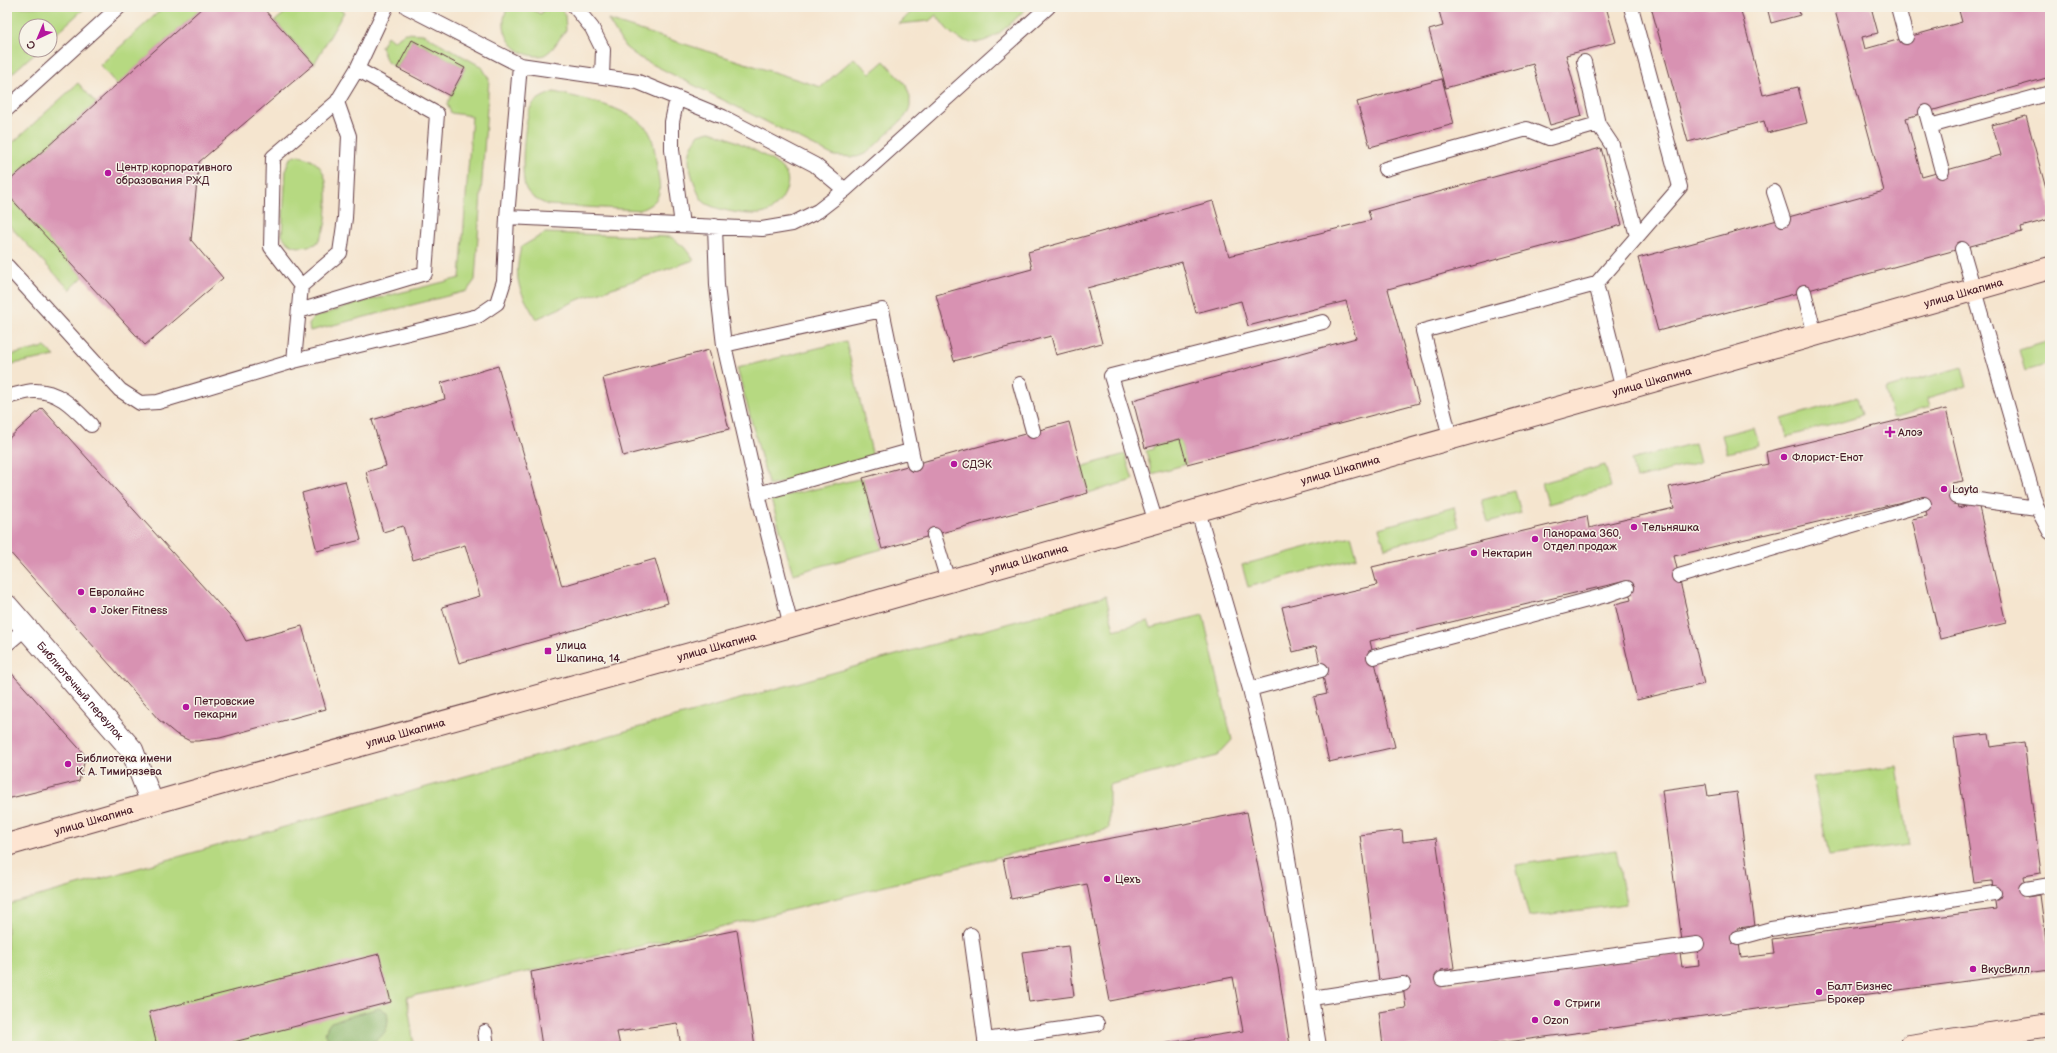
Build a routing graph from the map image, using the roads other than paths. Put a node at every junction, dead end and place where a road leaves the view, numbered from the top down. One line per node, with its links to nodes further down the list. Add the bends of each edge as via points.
1 (119, 7): 16 (lane)
2 (386, 7): 11 (lane)
3 (407, 7): 10 (lane)
4 (575, 7): 12 (lane, via 592,28 603,50)
5 (1048, 7): 22 (lane)
6 (1631, 7): 28 (lane, via 1680,186)
7 (1898, 7): 8 (lane)
8 (1906, 37)
9 (1584, 62): 18 (lane)
10 (520, 65): 12 (lane); 24 (lane)
11 (357, 69): 15 (lane); 36 (lane, via 437,114 425,274)
12 (602, 77): 14 (lane, via 638,82)
13 (2050, 93): 19 (lane)
14 (677, 98): 22 (lane, via 724,117 815,165); 26 (lane, via 672,122 672,150)
15 (337, 102): 33 (lane, via 348,136 345,218 340,253); 33 (lane, via 273,158 271,247)
16 (7, 109)
17 (1926, 112): 19 (lane)
18 (1598, 124): 20 (lane, via 1549,138 1527,129); 28 (lane, via 1612,146)
19 (1930, 126): 21 (lane)
20 (1385, 168)
21 (1942, 171)
22 (845, 190): 27 (lane, via 818,211 792,224 762,229)
23 (1774, 192): 25 (lane)
24 (507, 217): 26 (lane); 40 (lane, via 504,281 497,303 478,316)
25 (1783, 218)
26 (682, 225): 27 (lane)
27 (715, 226): 39 (lane, via 716,278)
28 (1637, 236): 32 (lane)
29 (1962, 249): 34 (lane)
30 (7, 266): 40 (lane, via 120,390 140,403 158,402)
31 (2050, 268): 34 (main road, улица Шкапина)
32 (1596, 284): 42 (lane); 46 (lane, via 1424,331)
33 (301, 286): 36 (lane)
34 (1974, 291): 38 (main road, улица Шкапина); 50 (lane)
35 (1804, 292): 38 (lane)
36 (299, 311): 40 (lane)
37 (1322, 322): 52 (lane, via 1111,376)
38 (1816, 335): 42 (main road, улица Шкапина)
39 (724, 345): 47 (lane); 47 (lane, via 882,310 912,457)
40 (294, 361)
41 (1020, 384): 45 (lane)
42 (1623, 390): 46 (main road, улица Шкапина)
43 (7, 397): 44 (lane, via 34,391 55,394)
44 (91, 425)
45 (1033, 431)
46 (1450, 437): 51 (main road, улица Шкапина)
47 (758, 494): 59 (lane)
48 (1956, 497): 50 (lane)
49 (1924, 504): 55 (lane)
50 (2037, 508): 53 (lane)
51 (1198, 511): 52 (main road, улица Шкапина); 64 (lane)
52 (1156, 523): 56 (main road, улица Шкапина)
53 (2050, 532)
54 (934, 535): 56 (lane)
55 (1679, 576)
56 (948, 581): 59 (main road, улица Шкапина)
57 (1627, 588): 62 (lane)
58 (7, 606): 60 (street, Библиотечный переулок)
59 (792, 626): 65 (main road, улица Шкапина)
60 (26, 628): 61 (lane); 65 (street, Библиотечный переулок, via 132,750)
61 (7, 644)
62 (1374, 657)
63 (1321, 670): 64 (lane)
64 (1250, 690): 75 (lane, via 1282,822)
65 (152, 803): 66 (main road, улица Шкапина)
66 (7, 845)
67 (2050, 885): 68 (lane)
68 (2026, 889)
69 (1994, 893): 71 (lane, via 1771,929)
70 (971, 935): 79 (lane)
71 (1738, 938)
72 (1696, 944): 73 (lane)
73 (1442, 979)
74 (1403, 984): 75 (lane)
75 (1312, 998): 81 (lane)
76 (1096, 1024): 79 (lane)
77 (2050, 1025): 82 (main road)
78 (484, 1032): 80 (lane)
79 (986, 1043)
80 (486, 1046)
81 (1319, 1046)
82 (1910, 1046)

